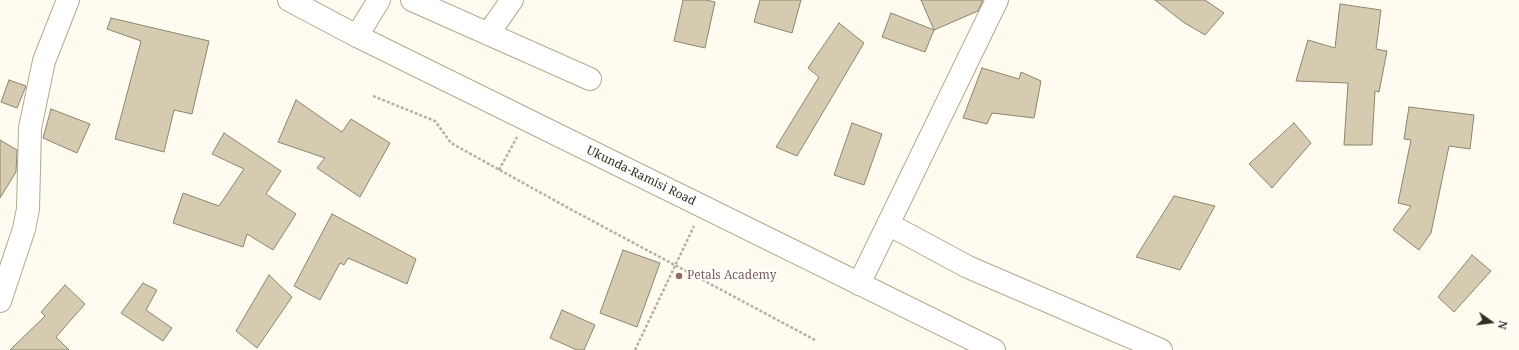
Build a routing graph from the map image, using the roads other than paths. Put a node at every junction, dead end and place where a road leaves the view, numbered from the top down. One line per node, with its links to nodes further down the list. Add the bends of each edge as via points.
1 (68, 0): 12 (main road, via 44,61 30,128 28,209)
2 (289, 0): 8 (main road, Ukunda-Ramisi Road)
3 (378, 0): 8 (main road)
4 (412, 0): 7 (main road)
5 (512, 0): 7 (main road)
6 (997, 0): 10 (main road)
7 (488, 34): 9 (main road)
8 (357, 36): 11 (main road, Ukunda-Ramisi Road)
9 (590, 79)
10 (888, 224): 11 (main road); 14 (main road, via 968,267)
11 (858, 284): 13 (main road, Ukunda-Ramisi Road)
12 (0, 301)
13 (994, 350)
14 (1161, 350)

